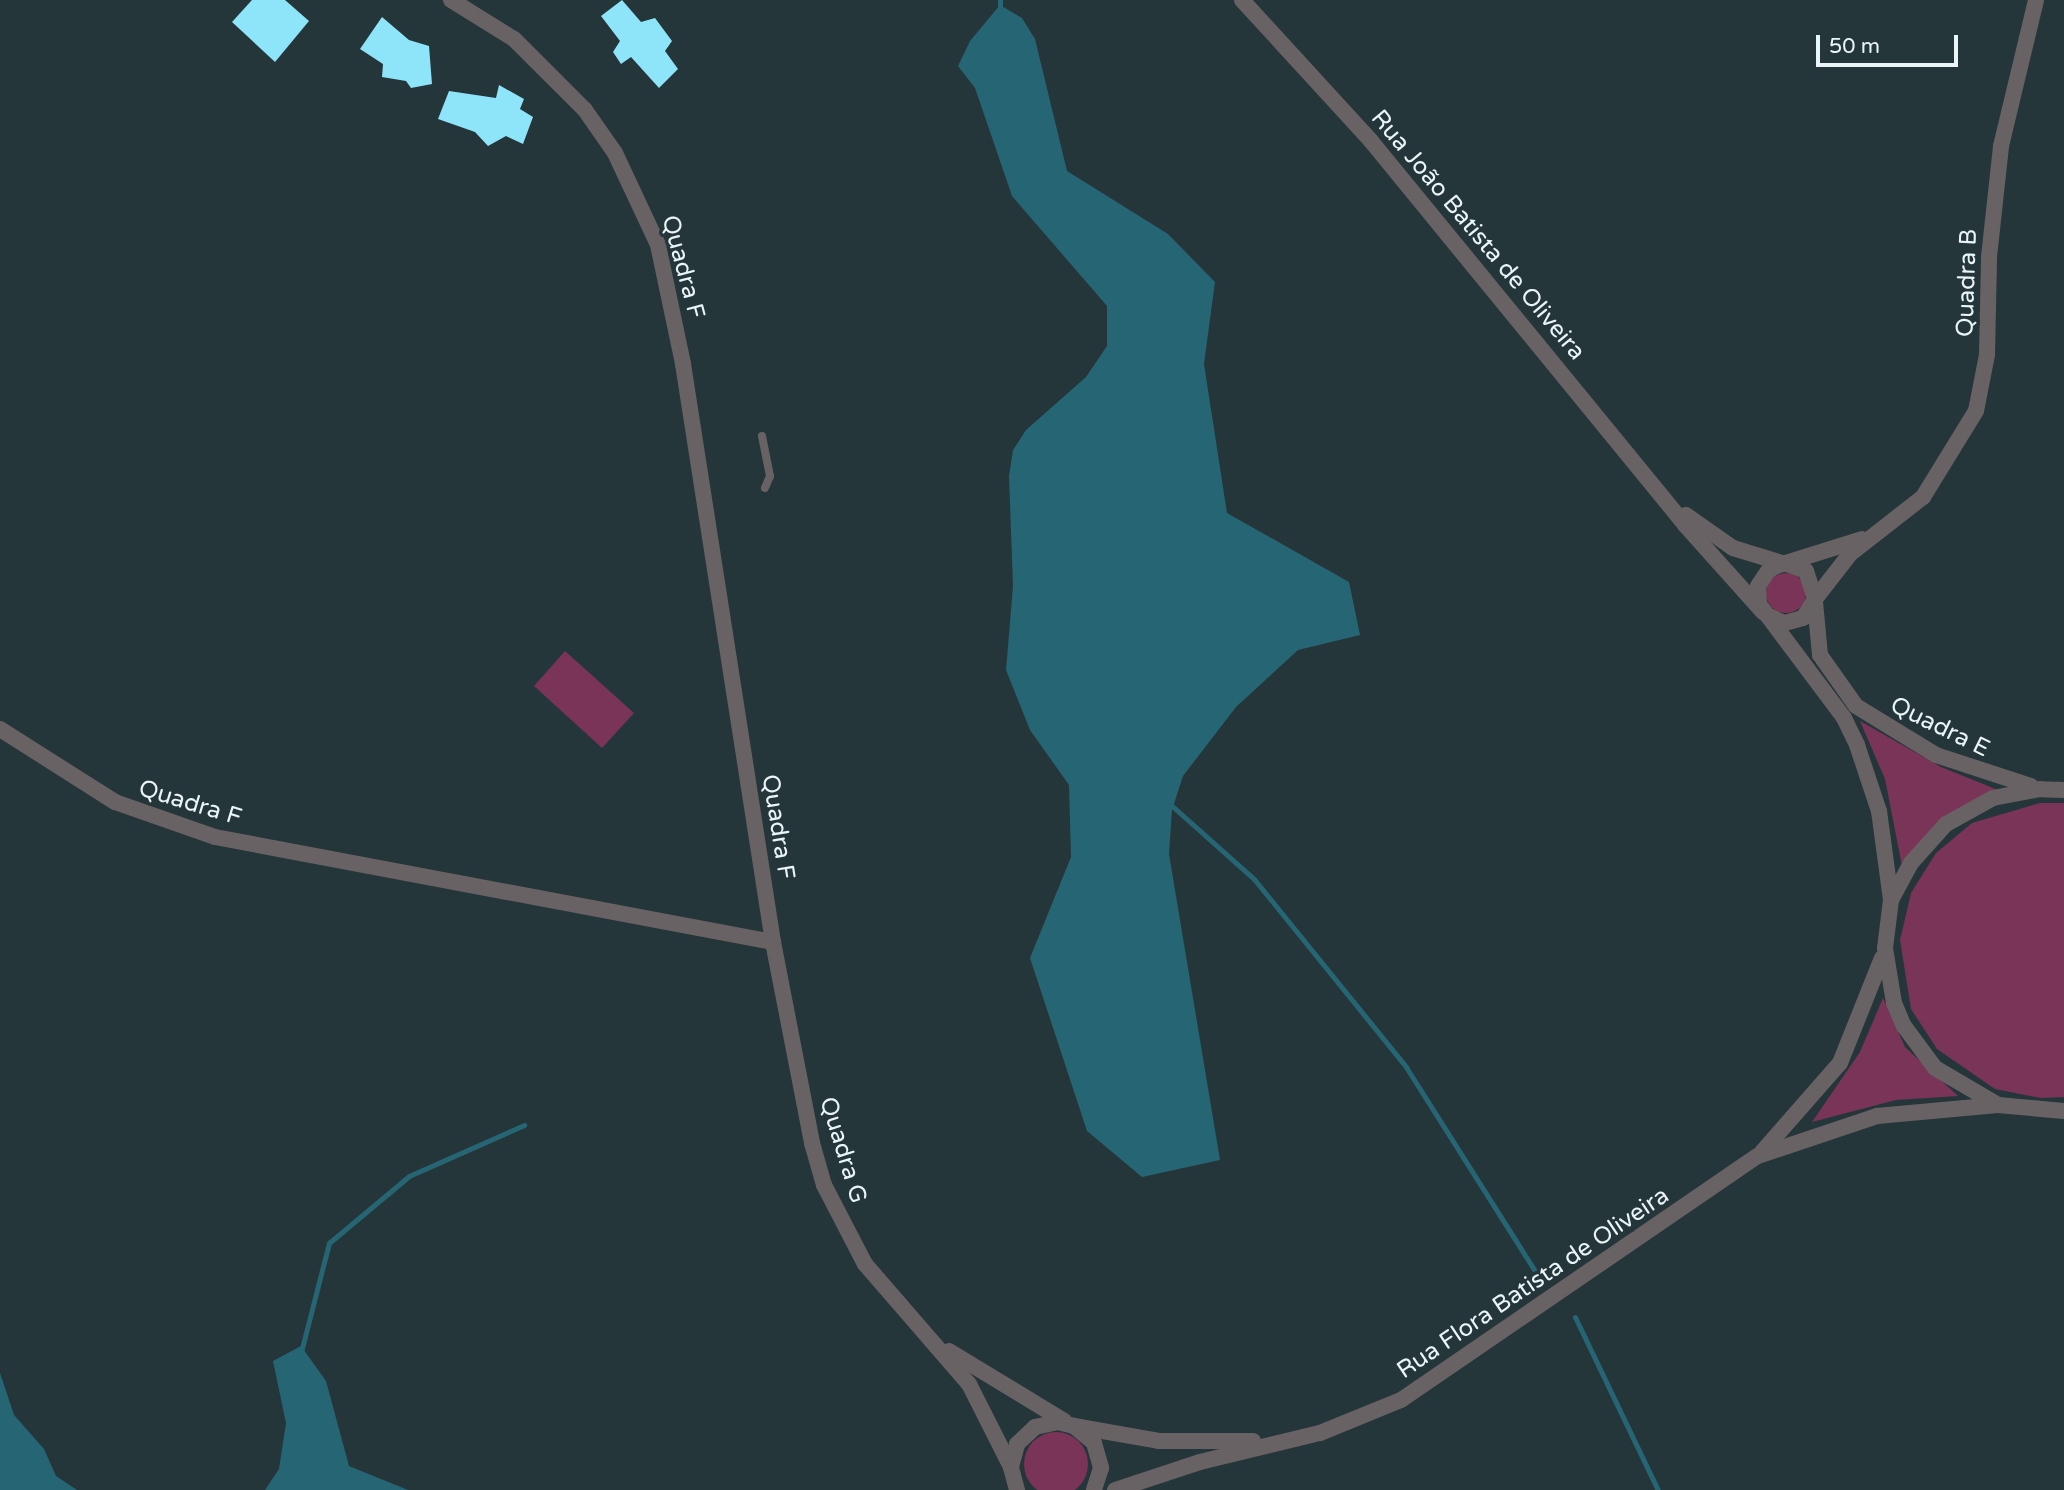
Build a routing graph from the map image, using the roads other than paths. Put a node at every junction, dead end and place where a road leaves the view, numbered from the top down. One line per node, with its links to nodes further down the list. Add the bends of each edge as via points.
1 (452, 0): 15 (street, Quadra F, via 514,39 585,110 615,153 658,245 684,373)
2 (1242, 0): 6 (street, Rua João Batista de Oliveira, via 1371,141)
3 (2036, 0): 7 (street, Quadra B, via 2012,85 1999,158 1982,391 1944,471 1923,497)
4 (762, 436): 5 (lane, via 771,476)
5 (765, 488)
6 (1673, 505): 8 (street, Rua João Batista de Oliveira, via 1734,548); 10 (street, Rua João Batista de Oliveira, via 1685,525)
7 (1877, 533): 8 (street, Quadra B); 9 (street, Quadra B, via 1838,566)
8 (1786, 564): 9 (street, via 1812,579); 10 (street, via 1762,578 1757,595)
9 (1815, 601): 10 (street, via 1794,622); 12 (street, Quadra E, via 1820,655 1856,706 1936,755)
10 (1765, 614): 14 (street, via 1844,718 1857,744 1879,811)
11 (0, 729): 15 (street, Quadra F, via 115,802 215,837)
12 (2040, 789): 13 (street); 14 (street, via 1993,798 1946,824 1911,863)
13 (2064, 790)
14 (1891, 900): 16 (street)
15 (773, 942): 22 (street, Quadra G, via 824,1185 865,1264)
16 (1885, 948): 17 (street, via 1894,1003 1917,1048 1954,1084); 21 (street, Rua Flora Batista de Oliveira, via 1864,1013 1840,1063)
17 (1998, 1105): 19 (street); 21 (street, Rua Flora Batista de Oliveira, via 1877,1116)
18 (2064, 1111): 19 (street)
19 (2038, 1112): 20 (street)
20 (2064, 1118)
21 (1758, 1156): 24 (street, Rua Flora Batista de Oliveira, via 1430,1383 1361,1419)
22 (933, 1341): 23 (street, Quadra G); 25 (street, Quadra G, via 969,1384)
23 (1072, 1425): 24 (street, Rua Flora Batista de Oliveira, via 1159,1441); 25 (street, via 1035,1427 1017,1444); 28 (street, via 1099,1455)
24 (1284, 1440): 29 (street, Rua Flora Batista de Oliveira)
25 (1011, 1469): 26 (street); 27 (street, Quadra G)
26 (1009, 1490)
27 (1017, 1490)
28 (1094, 1490)
29 (1115, 1490)

